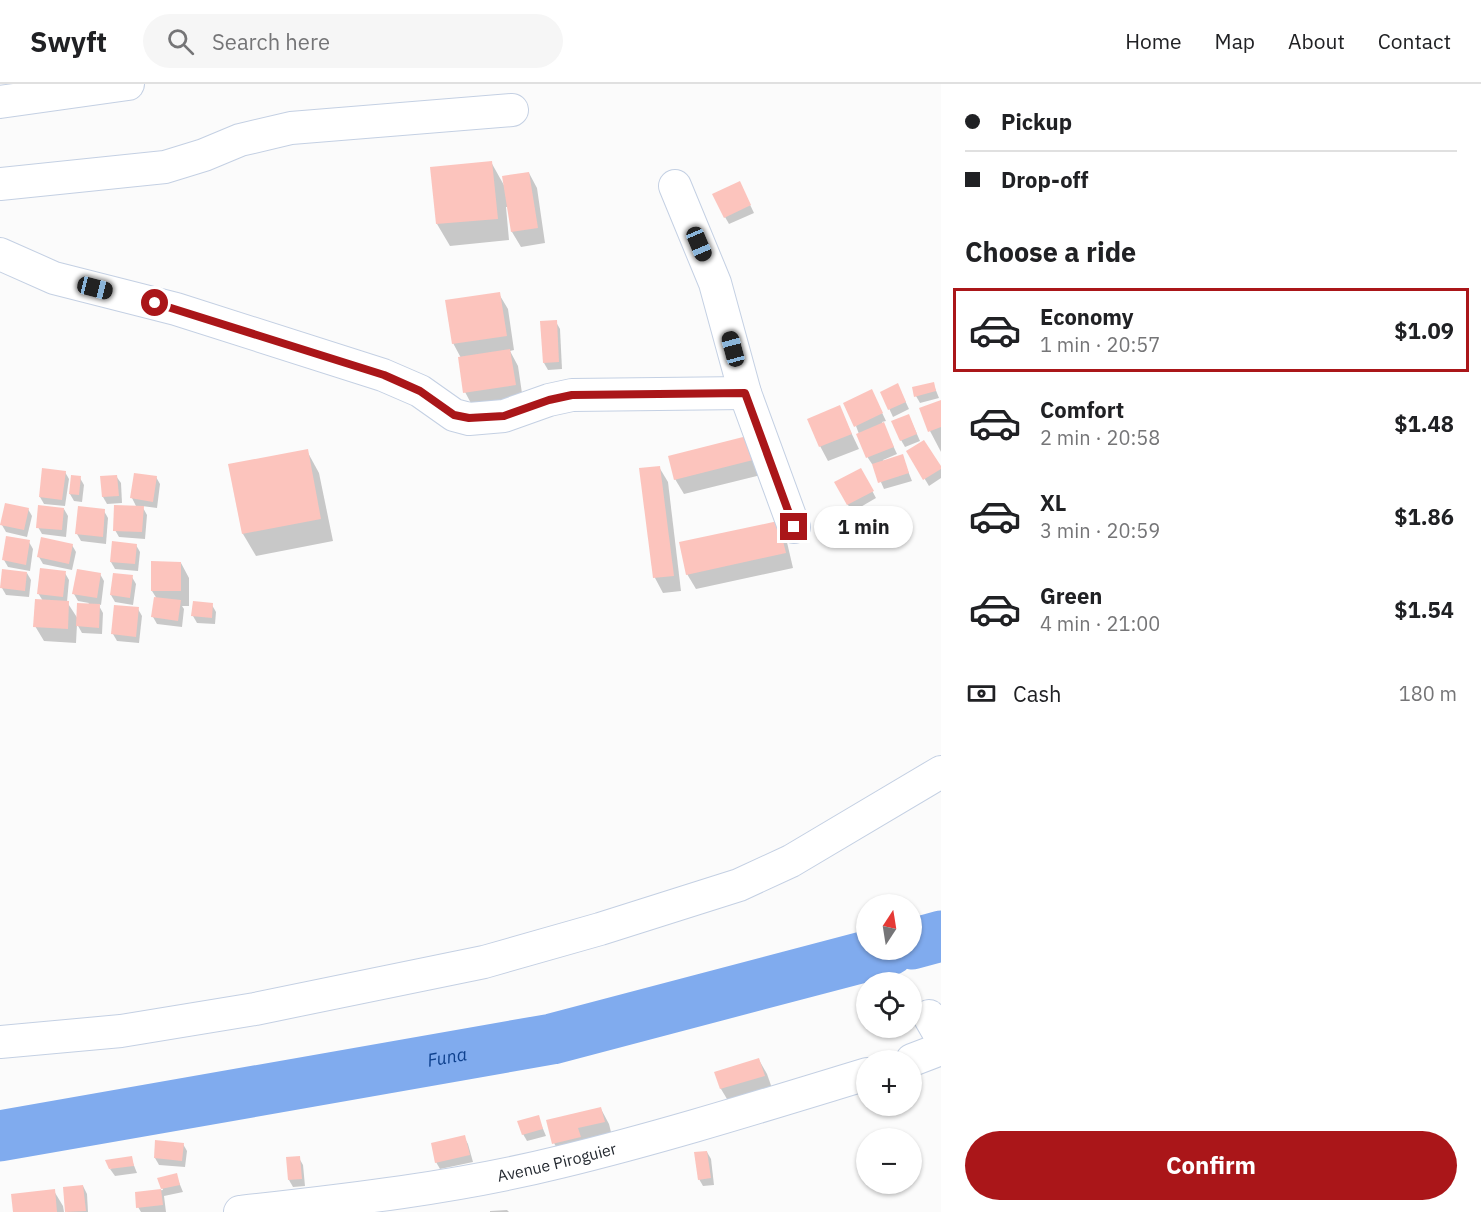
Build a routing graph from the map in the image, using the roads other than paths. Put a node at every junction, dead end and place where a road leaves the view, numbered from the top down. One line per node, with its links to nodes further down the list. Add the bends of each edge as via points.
1 (128, 84): 2 (street)
2 (0, 102)
3 (513, 110): 4 (street, via 291,128 240,140 165,167)
4 (0, 184)
5 (675, 186): 7 (street, via 715,283)
6 (0, 254): 7 (street, via 54,278 176,309 384,375 420,391 454,415 469,418 504,416 572,395)
7 (745, 393): 8 (street)
8 (794, 527)
9 (941, 772): 10 (street, via 791,861 739,885 600,929 484,962 255,1009 121,1031)
10 (0, 1042)
11 (941, 1049): 12 (street)
12 (922, 1056)
13 (856, 1077): 14 (street, Avenue Piroguier, via 559,1163 444,1186)
14 (240, 1212)

